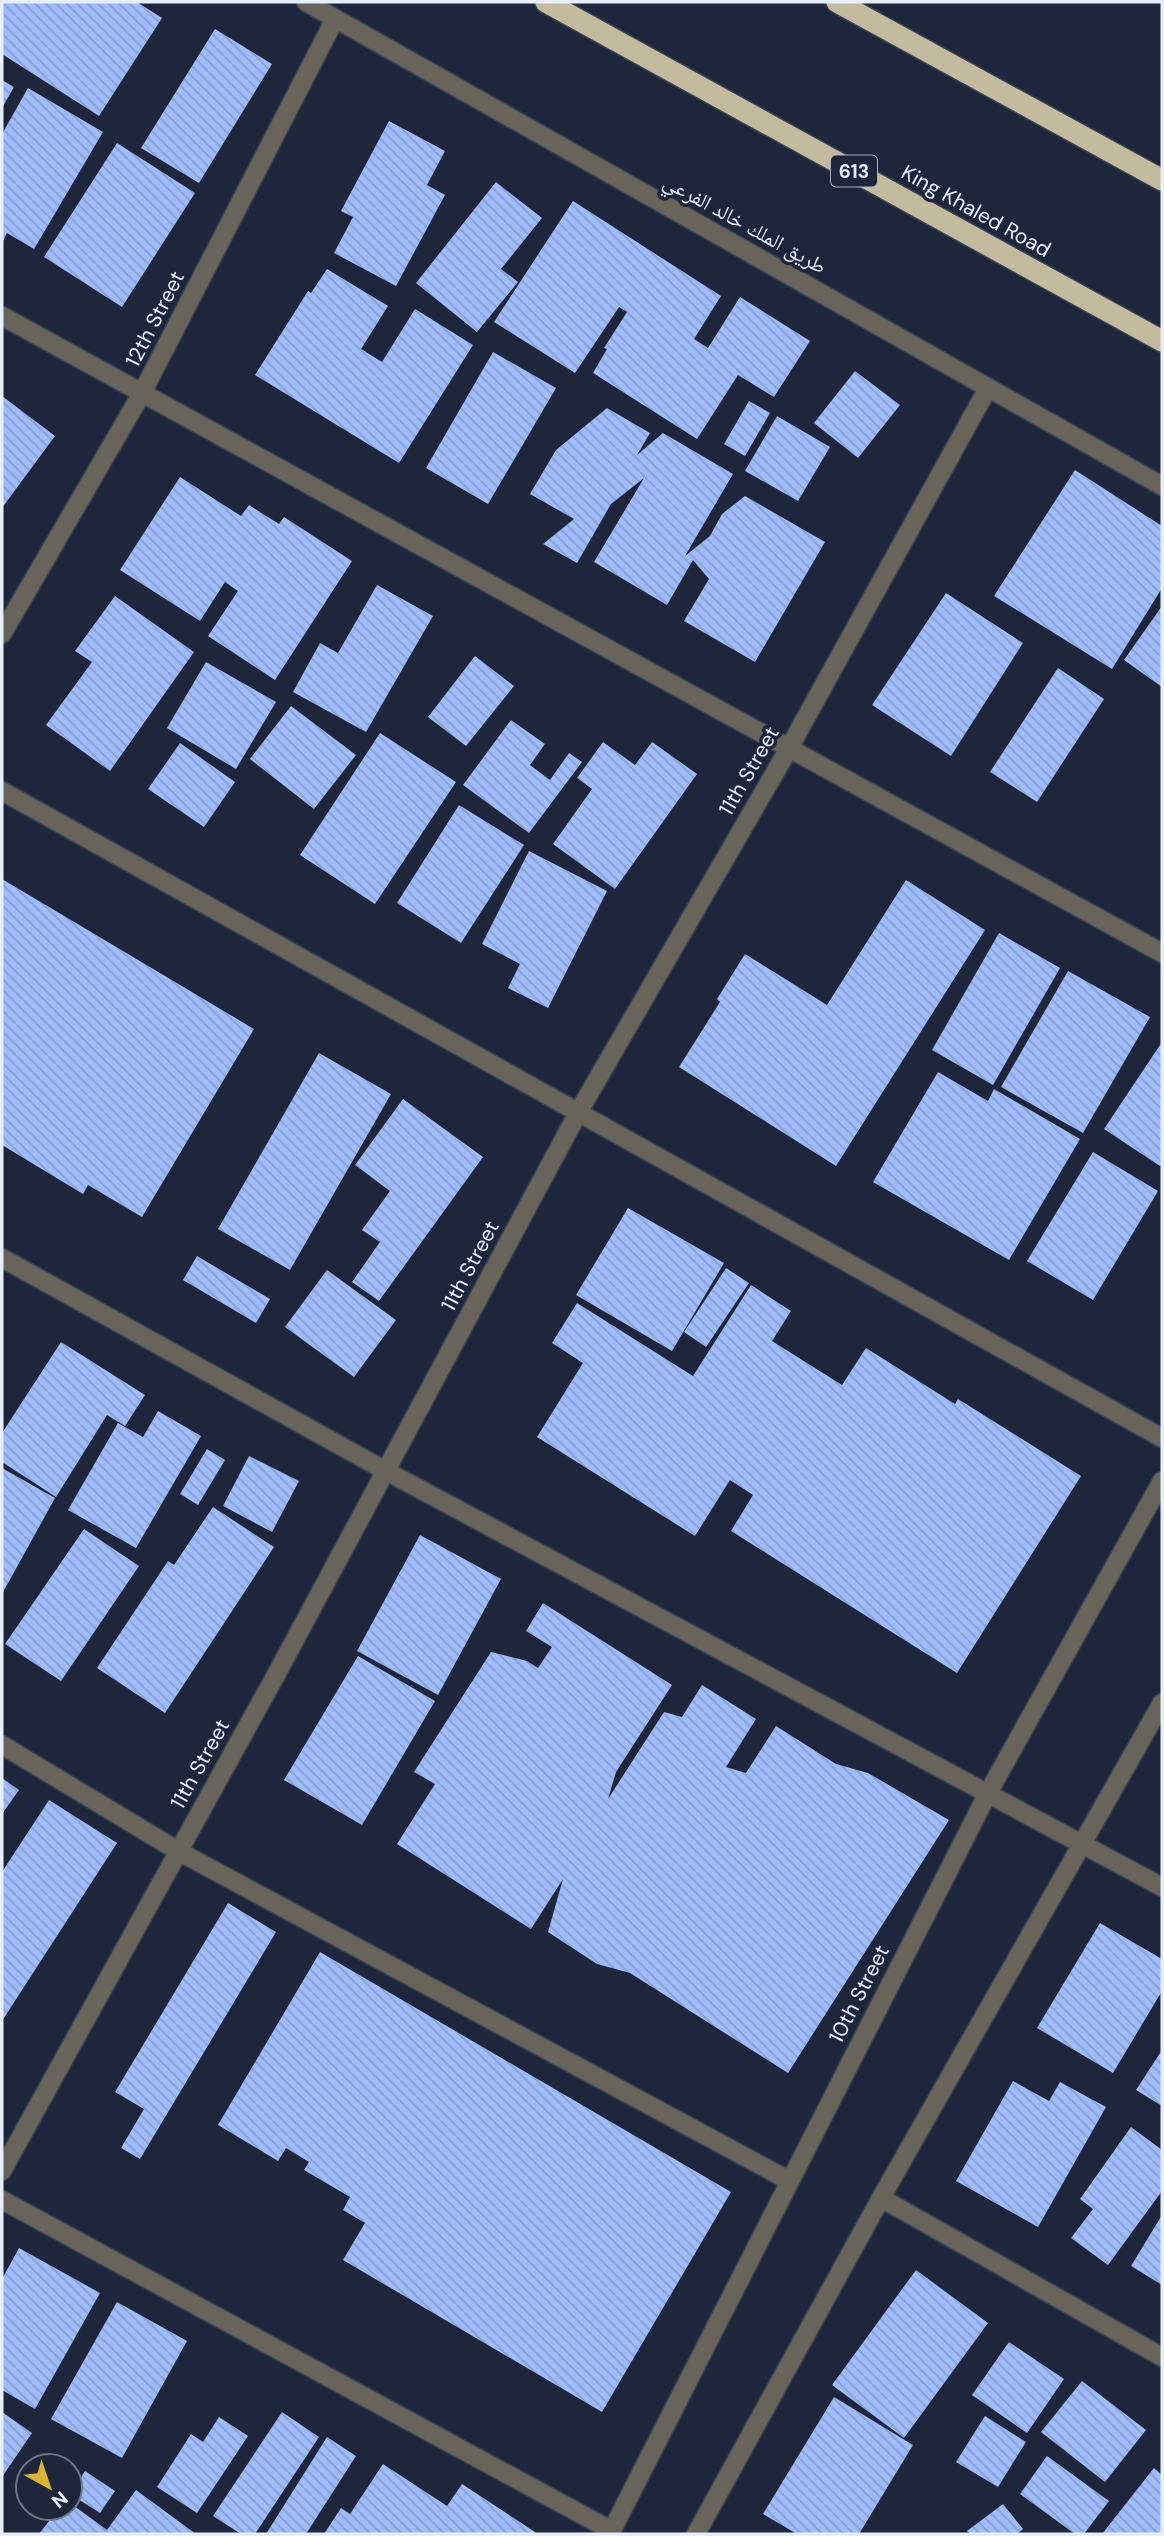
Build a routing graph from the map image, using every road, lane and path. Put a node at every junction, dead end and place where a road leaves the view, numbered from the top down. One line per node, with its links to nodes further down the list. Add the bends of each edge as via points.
1 (306, 2): 4 (street, طريق الملك خالد الفرعي)
2 (546, 2): 7 (highway, King Khaled Road / 613)
3 (837, 2): 5 (highway)
4 (335, 19): 8 (street, طريق الملك خالد الفرعي); 9 (street, 12th Street)
5 (1162, 180)
6 (2, 316): 9 (street)
7 (1162, 341)
8 (988, 388): 10 (street, طريق الملك خالد الفرعي); 12 (street, 11th Street)
9 (142, 393): 11 (street, 12th Street); 12 (street)
10 (1162, 486)
11 (2, 634)
12 (788, 750): 14 (street); 15 (street, 11th Street)
13 (2, 792): 15 (street)
14 (1162, 953)
15 (579, 1111): 17 (street); 18 (street, 11th Street)
16 (2, 1258): 18 (street)
17 (1162, 1438)
18 (386, 1471): 22 (street); 24 (street, 11th Street)
19 (1162, 1482): 22 (street, 10th Street)
20 (1162, 1703): 23 (street)
21 (2, 1745): 24 (street)
22 (988, 1793): 23 (street); 27 (street, 10th Street)
23 (1084, 1843): 25 (street); 28 (street)
24 (178, 1851): 26 (street, 11th Street); 27 (street)
25 (1162, 1887)
26 (2, 2171)
27 (788, 2180): 31 (street, 10th Street)
28 (881, 2198): 30 (street); 32 (street)
29 (2, 2200): 31 (street)
30 (1162, 2357)
31 (611, 2533)
32 (696, 2534)

